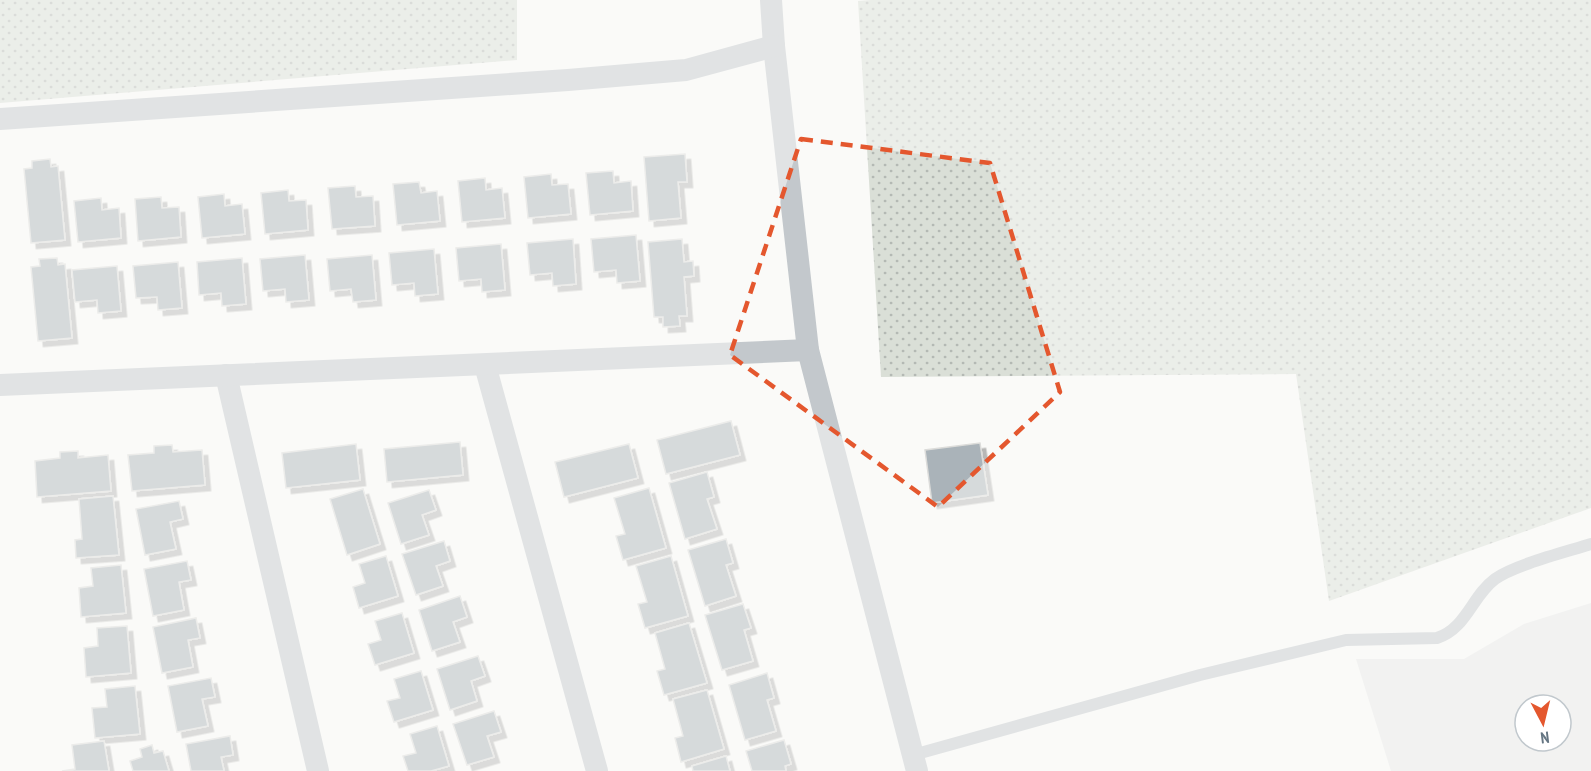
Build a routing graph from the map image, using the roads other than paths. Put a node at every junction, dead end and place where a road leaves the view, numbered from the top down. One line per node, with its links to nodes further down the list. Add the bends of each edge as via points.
1 (771, 0): 2 (street)
2 (774, 46): 3 (street, via 686,70); 4 (street)
3 (0, 119)
4 (808, 350): 5 (street); 9 (street)
5 (485, 365): 6 (street); 11 (street)
6 (226, 375): 7 (street); 10 (street)
7 (0, 385)
8 (1591, 544): 9 (lane, via 1497,578 1487,585 1456,629 1437,639 1346,640 1200,675)
9 (915, 763)
10 (318, 771)
11 (597, 771)

